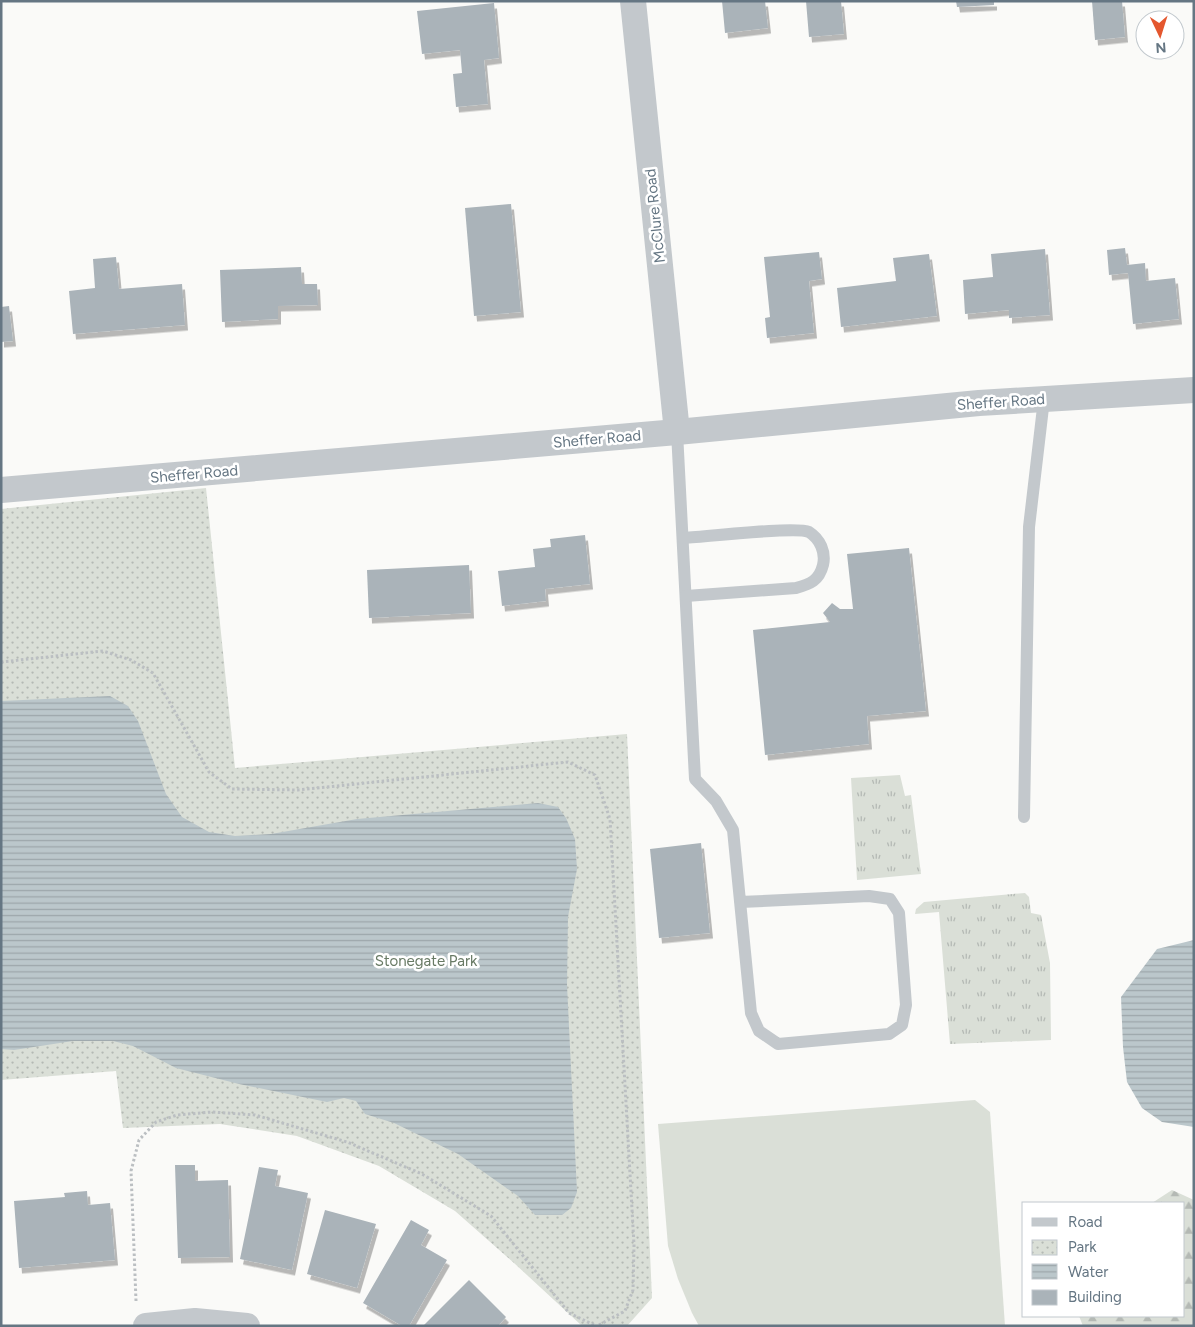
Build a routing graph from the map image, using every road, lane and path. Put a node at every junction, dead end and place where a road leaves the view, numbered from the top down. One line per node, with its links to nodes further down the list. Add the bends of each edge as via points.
1 (633, 1): 4 (street, McClure Road)
2 (1194, 390): 3 (street, Sheffer Road)
3 (1044, 399): 4 (street, Sheffer Road); 9 (lane, via 1028,527)
4 (677, 432): 5 (street, Sheffer Road); 6 (lane)
5 (1, 490)
6 (683, 538): 7 (lane); 7 (lane, via 780,530 807,531 820,542 824,560 821,572 811,584 796,588)
7 (686, 596): 10 (lane, via 696,779 716,801 733,830)
8 (1, 662): 13 (path, via 103,651 131,660 153,673 209,772 232,789 298,790 568,762 595,775 610,819 634,1245 633,1290 625,1311)
9 (1024, 817)
10 (740, 902): 10 (lane, via 751,1013 759,1031 778,1044 889,1034 902,1024 906,1005 898,913 890,899 869,896)
11 (141, 1317): 12 (street); 13 (path, via 131,1171 139,1140 156,1122 178,1115 212,1112 264,1117 347,1142 422,1174 491,1216 569,1313)
12 (247, 1326)
13 (596, 1326)

